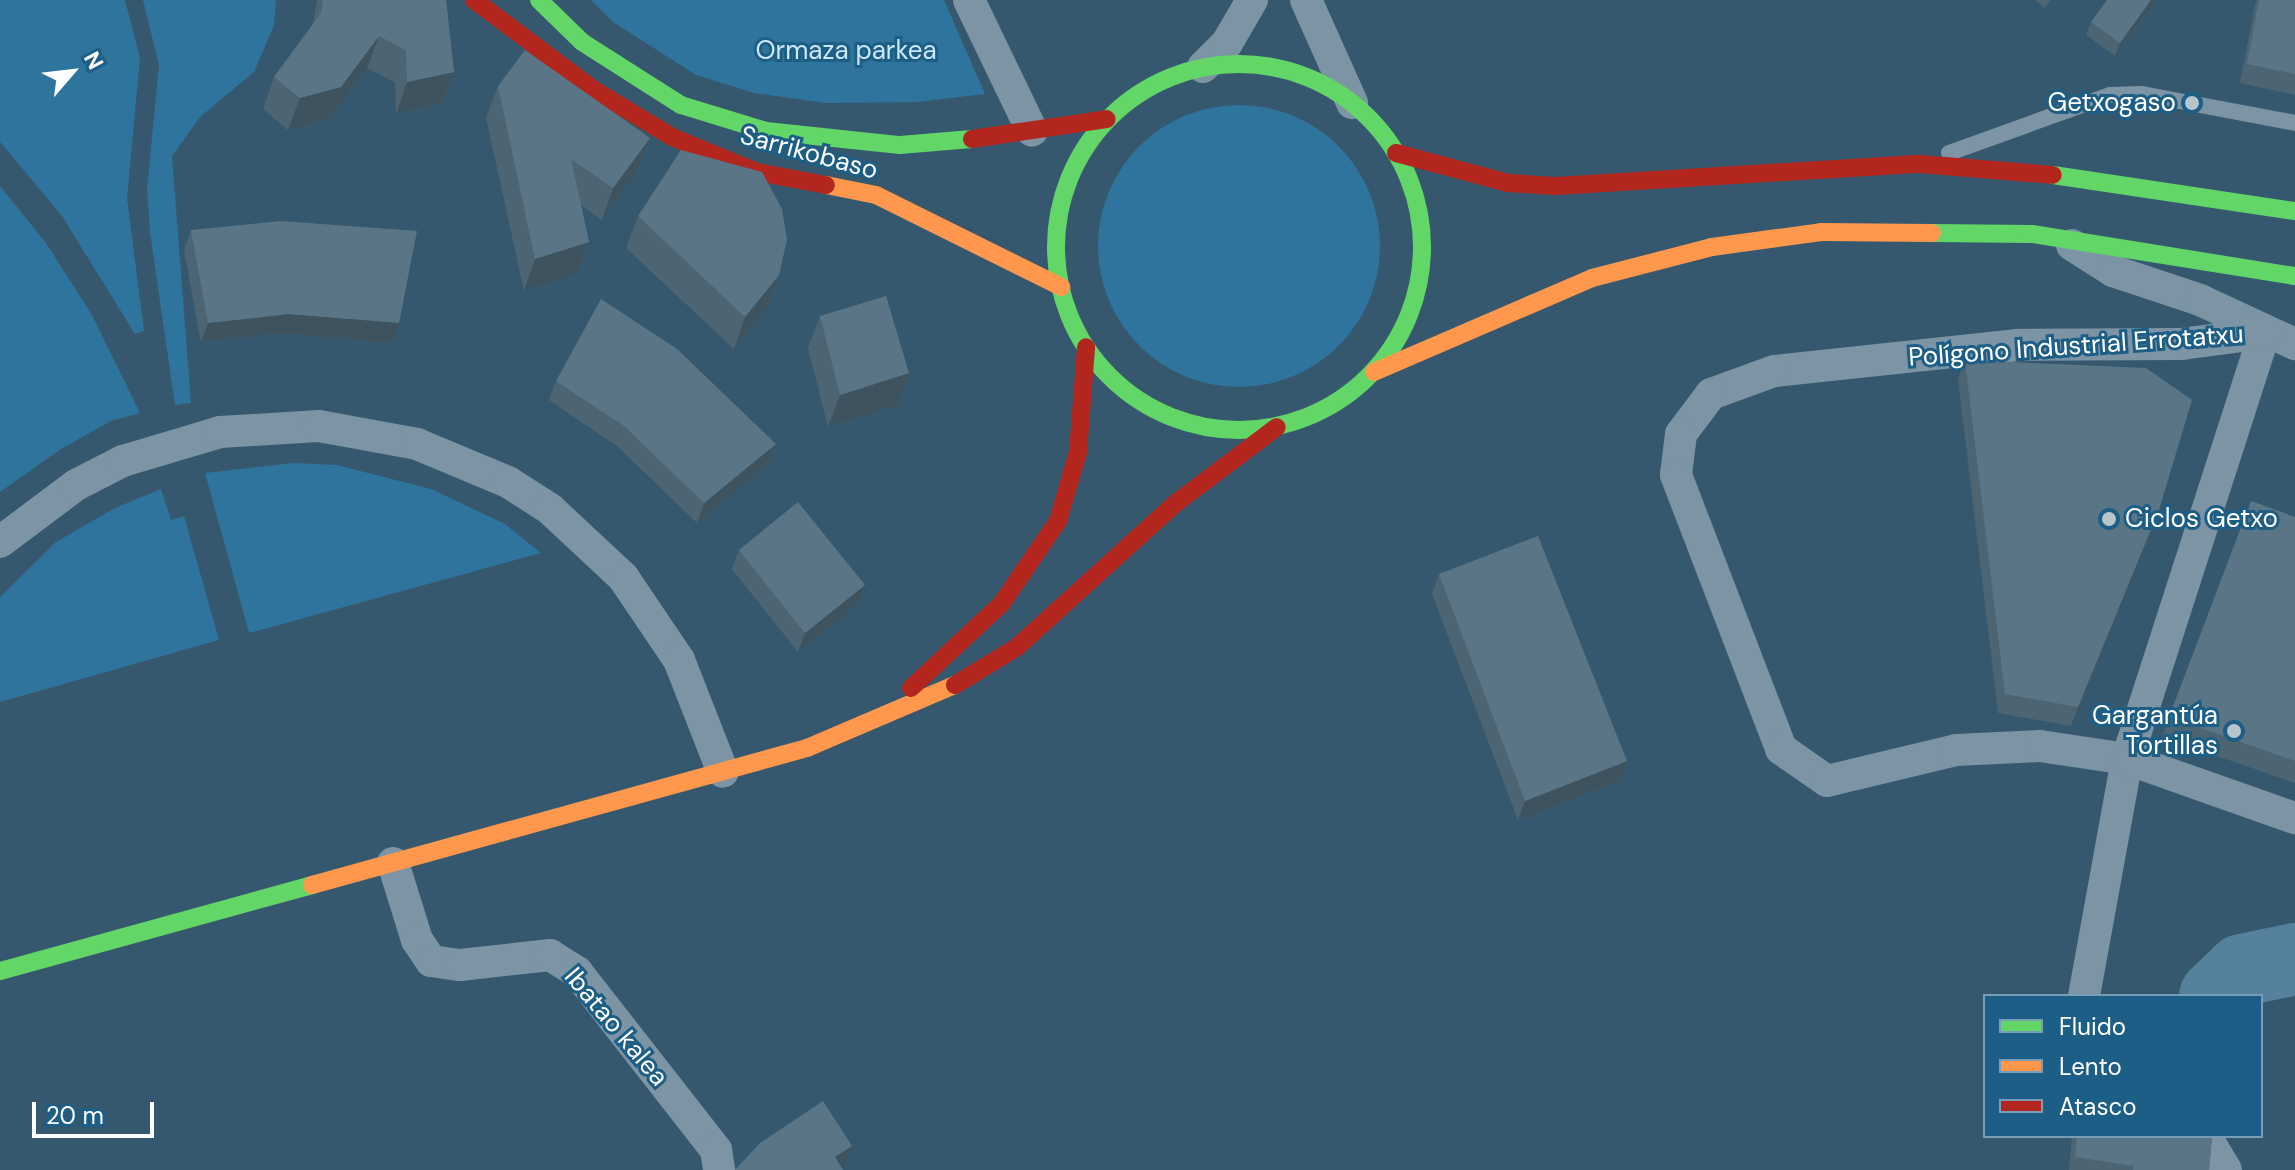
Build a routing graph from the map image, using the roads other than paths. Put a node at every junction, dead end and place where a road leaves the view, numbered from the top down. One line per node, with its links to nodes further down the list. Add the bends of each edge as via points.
1 (474, 0): 16 (street, Sarrikobaso, via 594,90 672,137 757,172 876,195)
2 (539, 0): 10 (street, Sarrikobaso, via 582,42 681,105 766,131 888,145)
3 (969, 0): 10 (street)
4 (1252, 0): 6 (street, via 1227,43)
5 (1306, 0): 7 (street)
6 (1203, 67): 7 (street, via 1234,63 1296,73); 8 (street, via 1151,86)
7 (1352, 103): 11 (street)
8 (1107, 119): 10 (street, Sarrikobaso); 16 (street, via 1081,156 1063,197 1057,227)
9 (2295, 123): 12 (lane, via 2142,94 2110,95)
10 (1032, 131)
11 (1396, 153): 12 (street, via 1508,183 1556,186); 20 (street, via 1413,188 1422,266 1408,317)
12 (1920, 164): 13 (street, via 2045,173)
13 (2295, 211)
14 (2063, 238): 15 (street); 17 (street, via 2113,271 2200,300); 20 (street, via 1853,231 1712,247 1553,292)
15 (2295, 276)
16 (1061, 287): 19 (street)
17 (2265, 333): 18 (street); 24 (street); 24 (street, Polígono Industrial Errotatxu, via 2182,344 2018,345 1774,371 1711,394 1681,434 1676,475 1781,749 1827,781 1956,750 2040,746)
18 (2295, 344)
19 (1086, 347): 21 (street, via 1137,399 1169,417 1241,431); 23 (street, via 1071,487 1037,556 971,638 914,686)
20 (1374, 372): 21 (street, via 1329,407)
21 (1277, 427): 23 (street, via 1176,503 999,660 936,697)
22 (0, 542): 25 (street, via 76,485 123,461 205,435 319,426 417,444 519,489 588,541 623,577 679,660)
23 (849, 729): 25 (street, via 807,748)
24 (2127, 759): 26 (street, Polígono Industrial Errotatxu); 29 (street)
25 (723, 772): 27 (street)
26 (2295, 818)
27 (393, 863): 28 (street); 31 (street, Ibatao kalea, via 417,940 431,961 460,965 550,955 577,972 716,1150)
28 (0, 971)
29 (2084, 994)
30 (2188, 1138): 32 (street, via 2211,1145)
31 (719, 1170)
32 (2226, 1170)

